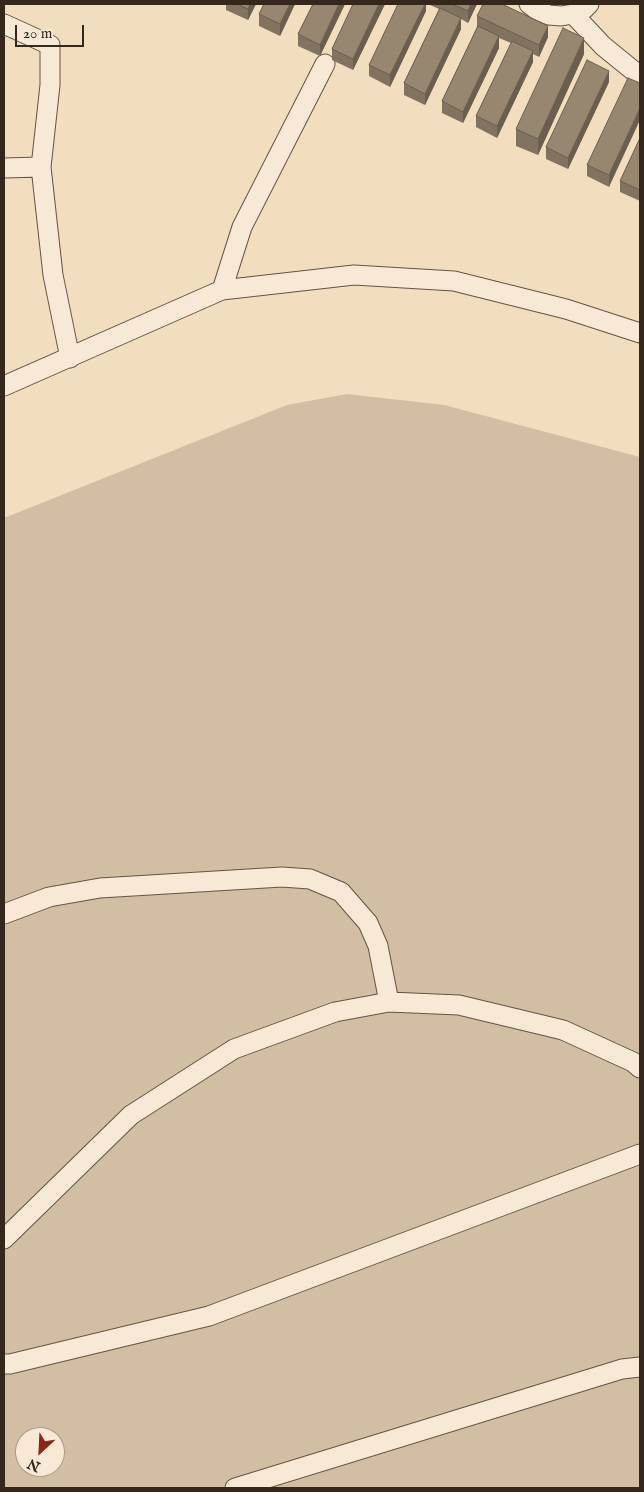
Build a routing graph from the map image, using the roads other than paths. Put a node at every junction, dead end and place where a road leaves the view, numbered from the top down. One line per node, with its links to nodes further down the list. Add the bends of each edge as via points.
1 (528, 4): 3 (street, via 549,15)
2 (589, 4): 3 (street)
3 (573, 14): 6 (street, via 603,46)
4 (4, 24): 7 (street, via 50,46 50,85)
5 (325, 64): 9 (street, via 242,227)
6 (640, 76)
7 (41, 167): 8 (street); 11 (street, via 53,275)
8 (4, 168)
9 (222, 290): 10 (street, via 354,275 454,281 566,309); 11 (street)
10 (640, 333)
11 (70, 358): 12 (street)
12 (4, 386)
13 (4, 914): 14 (street, via 49,897 100,888 282,877 310,879 341,892 368,923 378,946)
14 (389, 1002): 15 (street, via 459,1005 563,1030); 17 (street, via 335,1012 234,1050 131,1115)
15 (640, 1068)
16 (640, 1154): 18 (street, via 209,1316)
17 (4, 1240)
18 (4, 1364)
19 (640, 1367): 20 (street, via 622,1369)
20 (235, 1488)

